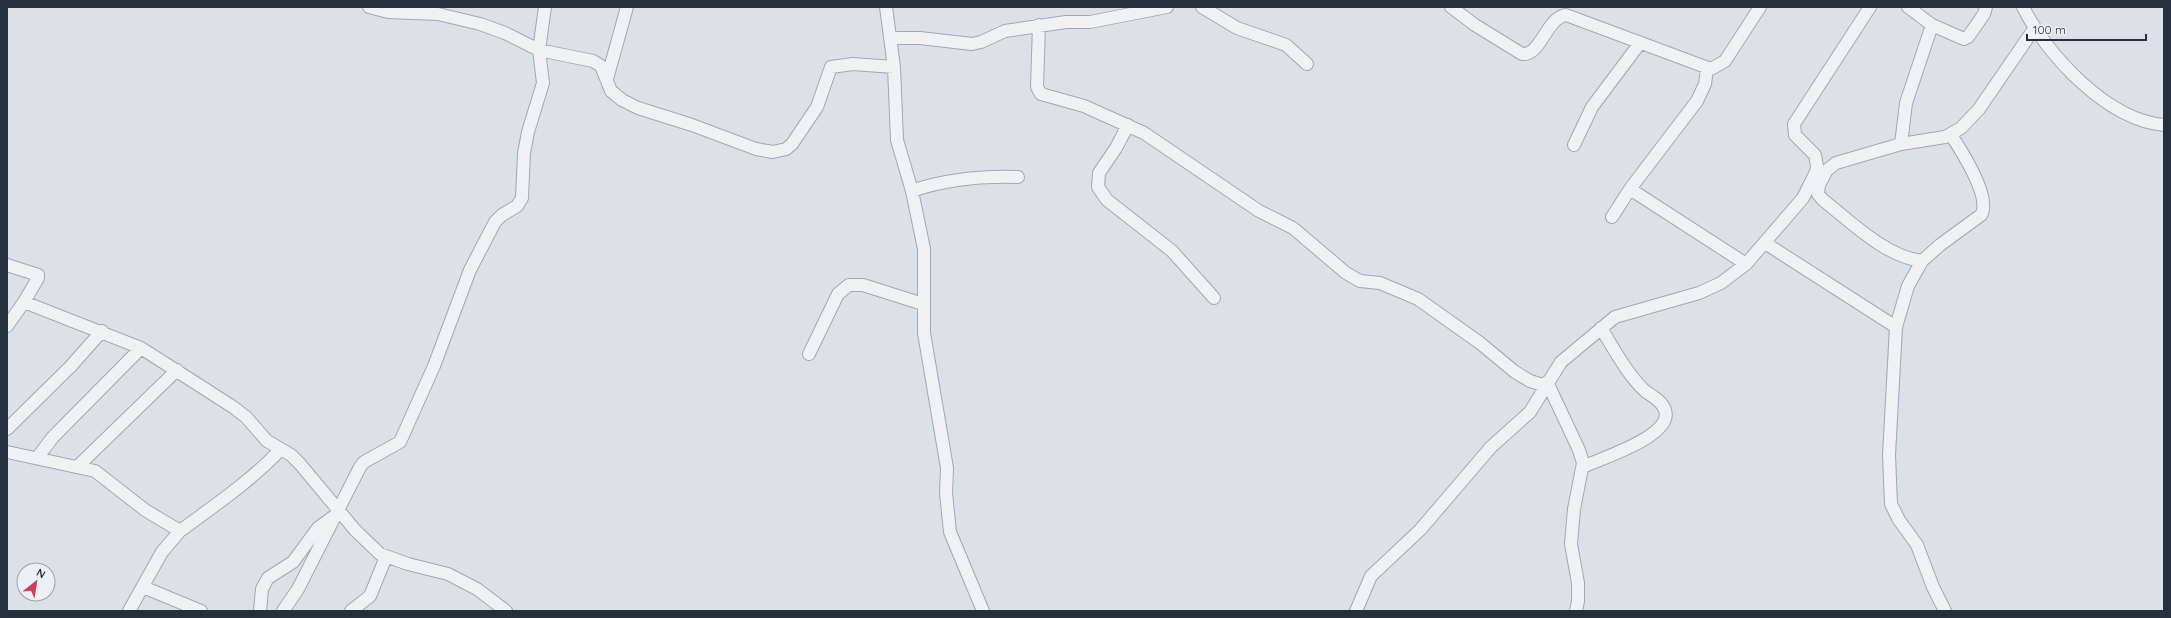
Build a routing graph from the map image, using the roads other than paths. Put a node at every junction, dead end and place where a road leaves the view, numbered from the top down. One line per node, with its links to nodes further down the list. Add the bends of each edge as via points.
1 (369, 7): 13 (street, via 388,12)
2 (545, 7): 19 (street)
3 (627, 7): 23 (street)
4 (886, 7): 17 (street)
5 (1167, 7): 14 (street, via 1090,22)
6 (1202, 7): 20 (street, via 1237,28 1286,45)
7 (1452, 7): 18 (street, via 1524,54 1534,50 1555,20 1566,15)
8 (1760, 7): 22 (street, via 1725,61)
9 (1870, 7): 33 (street, via 1794,124 1795,135 1815,155 1817,166 1803,198)
10 (1908, 7): 15 (street)
11 (1986, 7): 15 (street, via 1984,14 1966,39)
12 (2022, 7): 16 (street)
13 (416, 10): 19 (street, via 480,24)
14 (1038, 25): 17 (street, via 1001,31 972,44 920,38); 24 (street, via 1037,87 1040,93 1084,106)
15 (1932, 25): 27 (street, via 1906,103)
16 (2034, 29): 25 (street, via 2051,50 2100,98 2127,116); 26 (street, via 1979,109)
17 (891, 38): 21 (street)
18 (1640, 43): 22 (street); 28 (street, via 1592,107)
19 (539, 50): 23 (street, via 598,64); 54 (street, via 544,83 527,138 522,198 517,206 495,222 470,270 434,366 400,442 362,464)
20 (1307, 64)
21 (894, 67): 23 (street, via 852,64 831,67 817,107 792,144 786,149 773,152 756,149 692,124 638,108 613,93); 31 (street, via 897,140)
22 (1708, 69): 30 (street, via 1698,101)
23 (607, 79)
24 (1128, 125): 37 (street, via 1099,173 1098,187 1107,200 1172,251); 47 (street, via 1259,211 1293,228 1346,273 1360,281 1380,283 1418,299 1480,343 1515,372 1530,381)
25 (2164, 125)
26 (1951, 135): 27 (street); 34 (street, via 1972,170 1984,201 1984,209 1981,215 1940,245)
27 (1901, 144): 34 (street, via 1836,163 1827,170 1818,185 1818,194 1882,245 1908,259)
28 (1574, 145)
29 (1018, 177): 31 (street, via 967,179 933,184)
30 (1630, 189): 32 (street); 35 (street)
31 (912, 191): 39 (street, via 924,249)
32 (1612, 217)
33 (1765, 243): 35 (street); 41 (street)
34 (1922, 262): 41 (street, via 1908,286)
35 (1746, 264): 42 (street, via 1711,288 1621,314)
36 (7, 265): 38 (street, via 38,275)
37 (1214, 298)
38 (24, 302): 40 (street); 43 (street)
39 (923, 304): 45 (street, via 862,284 849,285 838,294); 64 (street, via 924,333 947,468 946,493 950,532)
40 (7, 326)
41 (1896, 327): 67 (street, via 1889,455 1891,504 1917,545)
42 (1601, 328): 47 (street, via 1558,365); 53 (street, via 1638,383 1663,405 1666,417 1663,424 1650,437)
43 (102, 331): 44 (street); 48 (street, via 71,366)
44 (141, 348): 46 (street); 51 (street, via 70,420)
45 (809, 354)
46 (178, 370): 49 (street, via 240,412 267,441); 52 (street)
47 (1546, 384): 53 (street, via 1580,454); 65 (street, via 1530,412 1491,447 1420,530 1371,576)
48 (7, 429)
49 (281, 449): 54 (street, via 312,475); 55 (street, via 265,467)
50 (7, 452): 51 (street)
51 (37, 458): 52 (street)
52 (77, 467): 55 (street, via 101,475 145,510)
53 (1583, 467): 66 (street, via 1576,496 1571,544 1578,583)
54 (337, 512): 56 (street, via 369,545); 60 (street, via 318,528 293,562 268,578 262,589); 61 (street, via 298,589)
55 (180, 531): 57 (street, via 162,552)
56 (386, 557): 62 (street, via 370,596); 63 (street, via 448,574 477,589)
57 (143, 587): 58 (street); 59 (street)
58 (129, 611)
59 (201, 611)
60 (260, 611)
61 (283, 611)
62 (351, 611)
63 (506, 611)
64 (983, 611)
65 (1356, 611)
66 (1576, 611)
67 (1945, 611)

